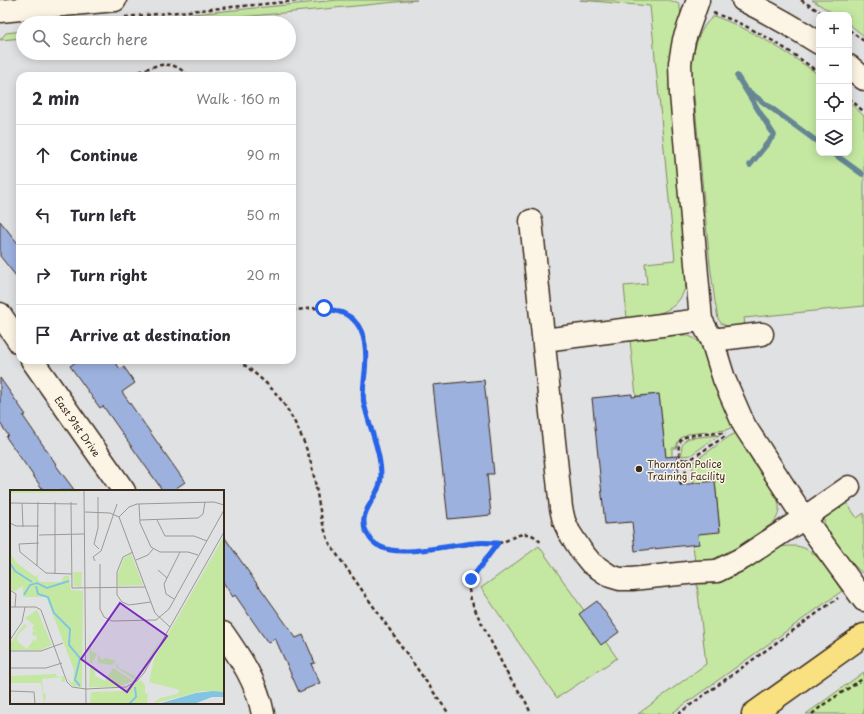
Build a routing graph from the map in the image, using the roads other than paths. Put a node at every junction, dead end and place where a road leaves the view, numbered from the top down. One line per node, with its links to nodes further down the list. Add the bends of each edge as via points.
1 (698, 0): 10 (street, via 684,40 680,63)
2 (743, 0): 5 (street)
3 (117, 9): 4 (street)
4 (0, 11)
5 (816, 42)
6 (852, 69): 7 (street)
7 (864, 79)
8 (531, 220): 13 (street)
9 (0, 314): 12 (street)
10 (701, 320): 13 (street); 14 (street)
11 (762, 334): 14 (street)
12 (16, 336)
13 (544, 340): 18 (street, via 560,508 575,542 591,563 601,570 620,579 718,571 743,558)
14 (712, 340): 18 (street, via 724,379 744,425)
15 (35, 364): 17 (street, East 91st Drive)
16 (849, 487): 18 (street)
17 (123, 490)
18 (804, 518): 19 (street)
19 (864, 600)
20 (224, 634): 22 (street, via 247,669 256,688)
21 (864, 634): 23 (main road)
22 (263, 714)
23 (753, 714)

